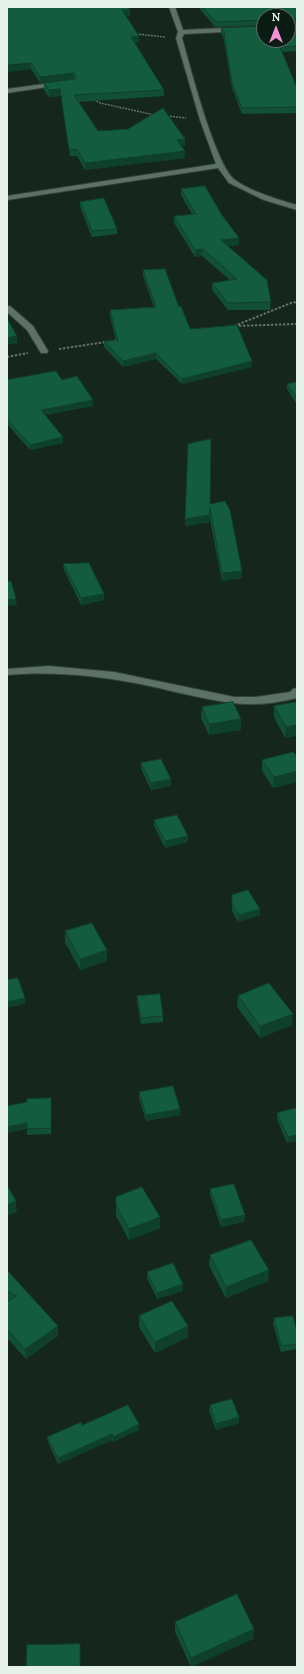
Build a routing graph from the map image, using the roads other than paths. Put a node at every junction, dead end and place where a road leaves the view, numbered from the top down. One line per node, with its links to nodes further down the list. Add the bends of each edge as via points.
1 (172, 7): 3 (street)
2 (256, 29): 3 (street)
3 (180, 35): 6 (street, via 203,120)
4 (73, 83): 5 (street)
5 (7, 91)
6 (220, 166): 7 (street); 8 (street, via 232,181 267,198)
7 (7, 198)
8 (297, 208)
9 (7, 308): 10 (street, via 30,328)
10 (44, 351)
11 (7, 672): 12 (street, via 77,671 160,684 234,700 265,700 294,695)
12 (297, 691)

